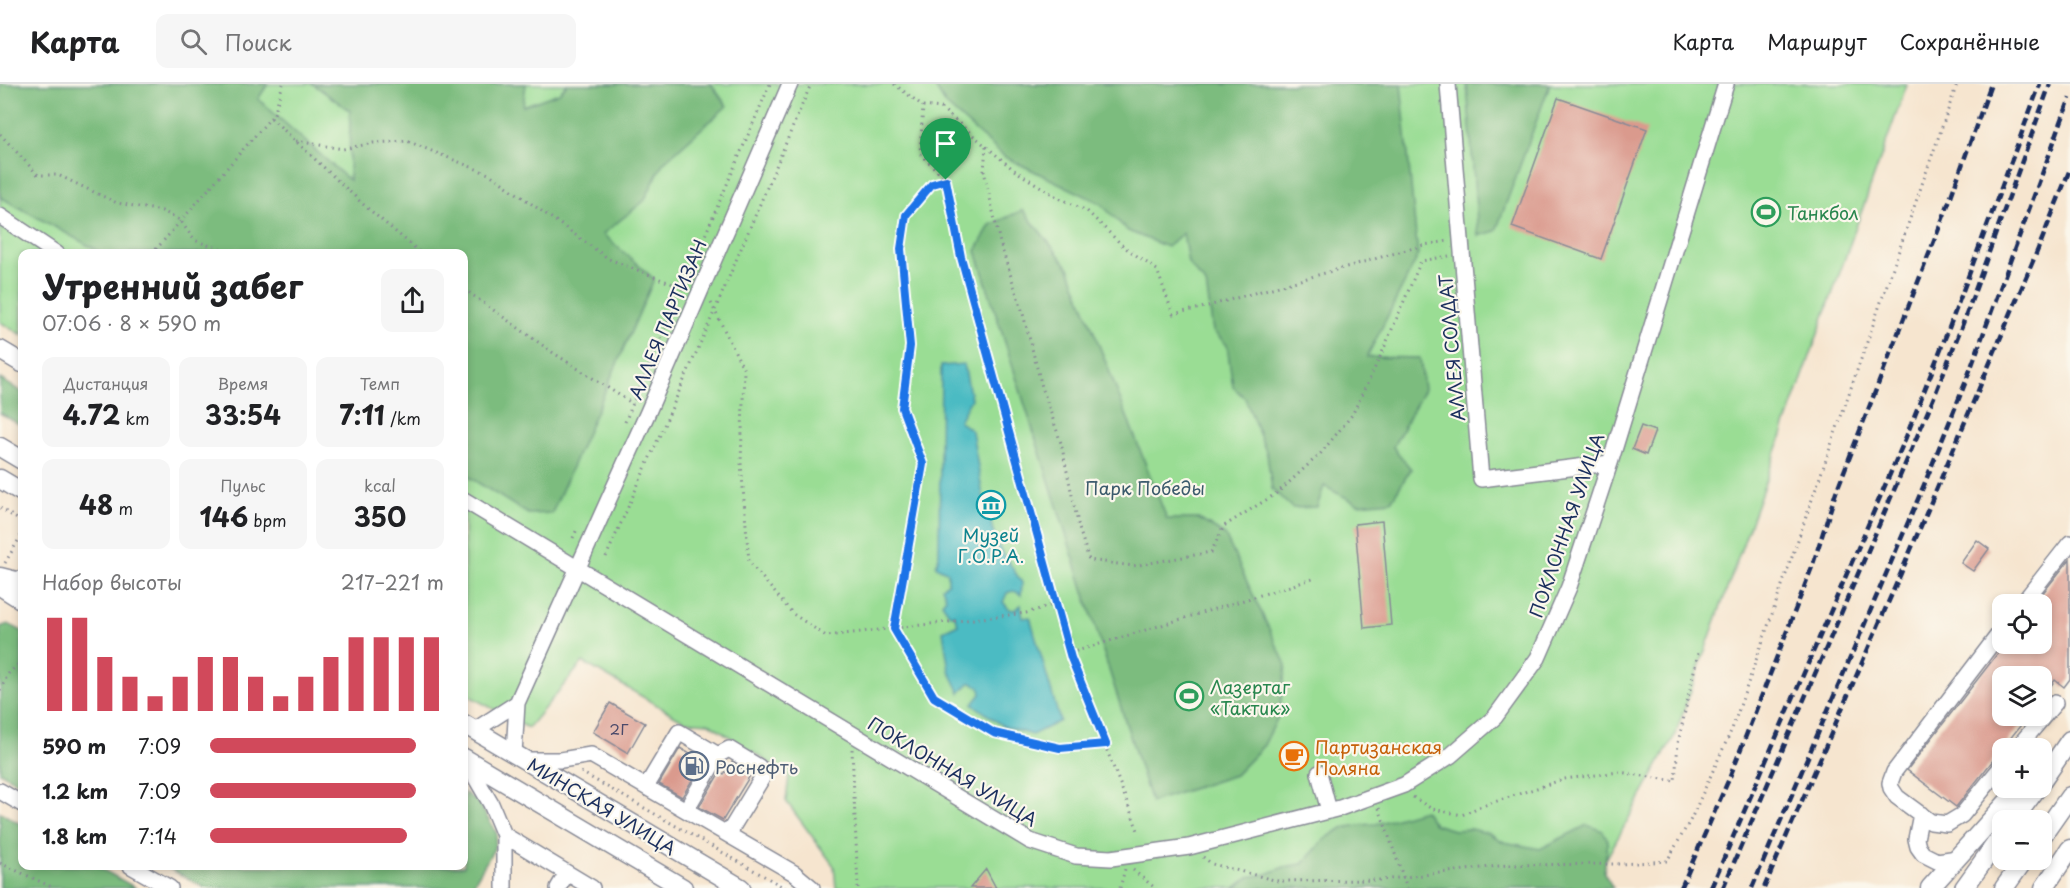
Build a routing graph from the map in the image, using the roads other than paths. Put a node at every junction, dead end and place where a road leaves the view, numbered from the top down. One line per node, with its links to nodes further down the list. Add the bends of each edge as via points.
1 (790, 84): 15 (street, АЛЛЕЯ ПАРТИЗАН)
2 (1448, 84): 10 (street, АЛЛЕЯ СОЛДАТ, via 1481,479)
3 (1726, 84): 10 (street, ПОКЛОННАЯ УЛИЦА)
4 (0, 216): 5 (street)
5 (50, 249)
6 (0, 350): 7 (main road)
7 (18, 361)
8 (0, 447): 9 (main road)
9 (18, 458)
10 (1610, 462): 42 (street, ПОКЛОННАЯ УЛИЦА, via 1569,588 1538,658 1495,717 1450,756 1404,785)
11 (0, 479): 12 (main road)
12 (18, 490)
13 (468, 502): 15 (street, ПОКЛОННАЯ УЛИЦА)
14 (2070, 543): 19 (street)
15 (578, 568): 22 (street, АЛЛЕЯ ПАРТИЗАН); 42 (street, ПОКЛОННАЯ УЛИЦА, via 1030,841 1076,856 1111,858 1189,847)
16 (1, 572): 17 (main road)
17 (18, 581)
18 (0, 586): 20 (main road)
19 (2030, 594)
20 (18, 597)
21 (1992, 643): 43 (street, via 1891,777 1893,793)
22 (517, 703): 24 (street); 30 (street)
23 (2055, 703): 26 (street)
24 (469, 727): 30 (main road, МИНСКАЯ УЛИЦА)
25 (2070, 730): 28 (main road)
26 (2025, 738)
27 (2070, 740): 33 (main road)
28 (2052, 751)
29 (718, 755): 36 (street, via 679,732); 41 (street); 45 (street, via 729,749 759,767 762,778)
30 (520, 757): 36 (street, via 561,760 591,755); 58 (main road, МИНСКАЯ УЛИЦА)
31 (468, 760): 57 (main road, МИНСКАЯ УЛИЦА)
32 (468, 765): 46 (street)
33 (2052, 766)
34 (1319, 773): 42 (street)
35 (1992, 778): 43 (street, via 1955,820 1938,824)
36 (646, 787): 41 (street)
37 (0, 791): 40 (street)
38 (2070, 796): 44 (main road)
39 (2011, 798): 49 (main road)
40 (18, 802)
41 (686, 810): 45 (street)
42 (1329, 811)
43 (1921, 814): 49 (street, via 1916,839 1923,854 1937,861)
44 (2052, 822)
45 (728, 834): 59 (street)
46 (504, 835): 52 (street); 54 (street)
47 (1992, 849): 61 (main road)
48 (2070, 849): 63 (main road)
49 (1958, 858): 60 (main road)
50 (138, 870): 53 (street)
51 (2017, 870): 62 (main road)
52 (567, 873): 55 (street); 56 (street)
53 (171, 888)
54 (504, 888)
55 (558, 888)
56 (592, 888)
57 (683, 888)
58 (741, 888)
59 (812, 888)
60 (1930, 888)
61 (1964, 888)
62 (2004, 888)
63 (2044, 888)

